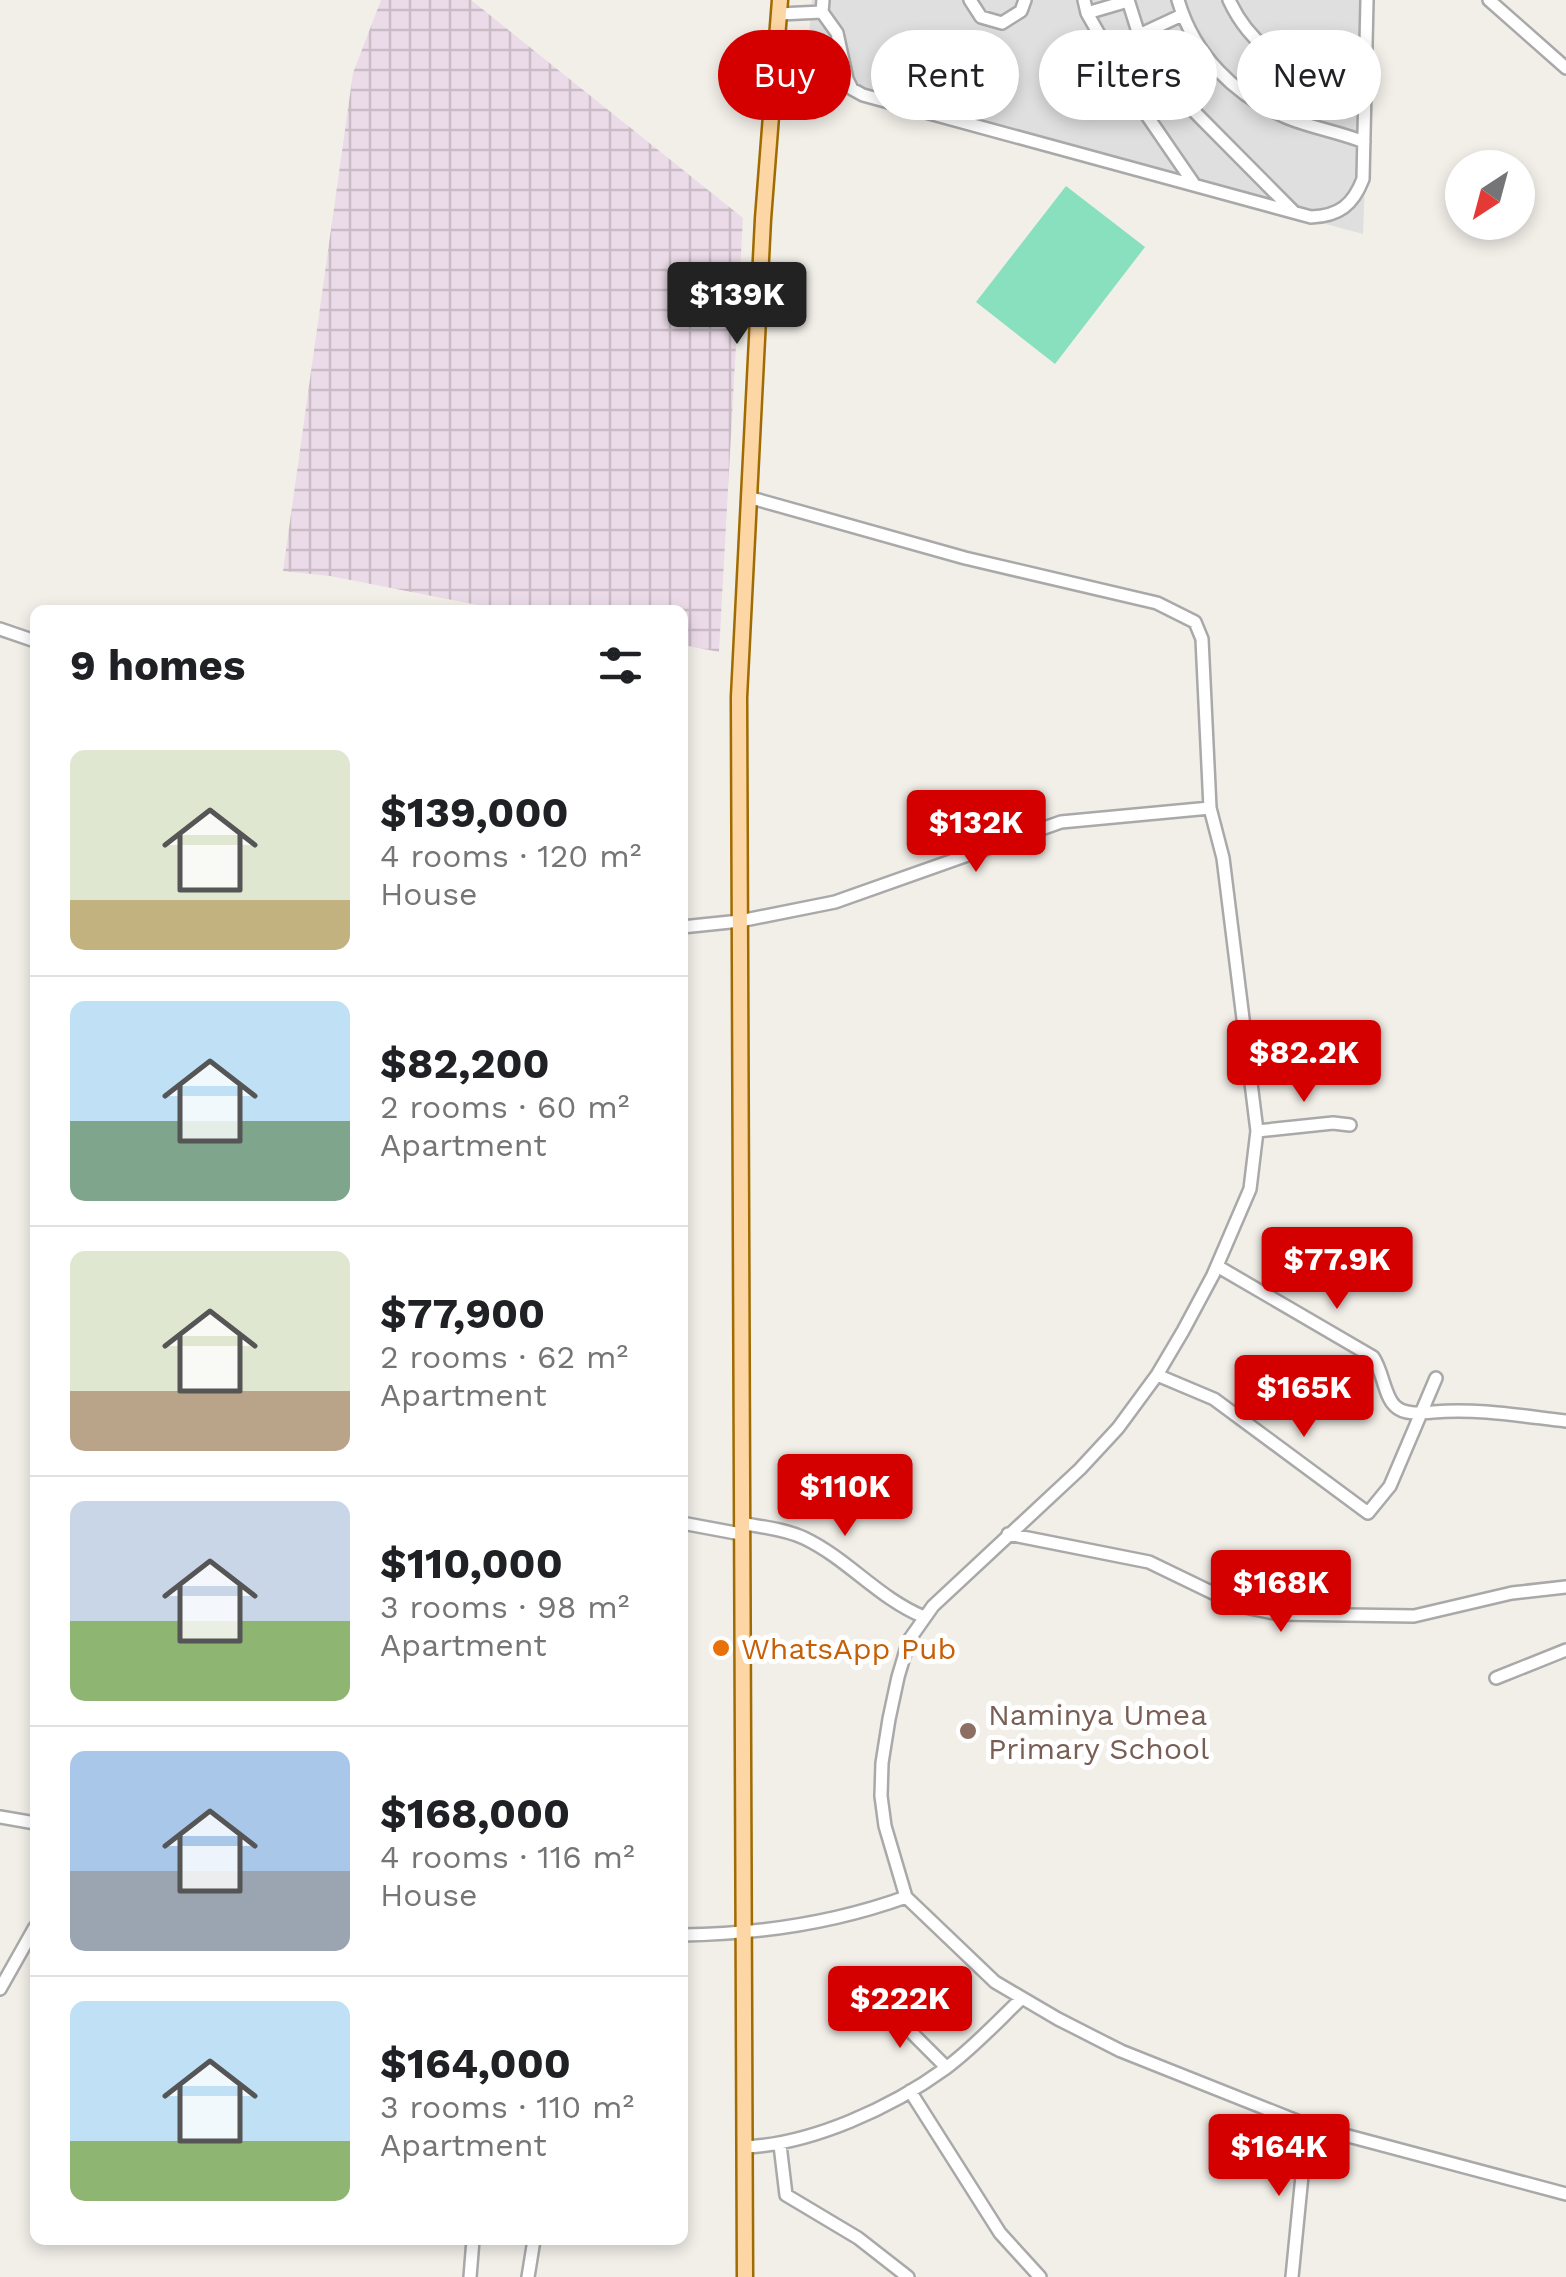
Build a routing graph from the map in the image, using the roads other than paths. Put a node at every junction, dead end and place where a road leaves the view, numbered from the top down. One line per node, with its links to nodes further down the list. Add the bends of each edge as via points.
1 (970, 0): 2 (street, via 981,17 1002,22)
2 (1026, 0)
3 (1178, 0): 11 (street)
4 (1229, 0): 14 (street)
5 (1367, 0): 15 (street)
6 (1489, 0): 16 (street)
7 (1128, 1): 9 (street); 12 (street)
8 (823, 6): 10 (street); 20 (street, via 852,90)
9 (1086, 6): 20 (street, via 1137,102)
10 (780, 7): 22 (main road)
11 (1182, 15): 13 (street); 19 (street, via 1206,57 1236,87 1286,117)
12 (1137, 30)
13 (1151, 30)
14 (1245, 30)
15 (1366, 30)
16 (1566, 68)
17 (1203, 120): 21 (street)
18 (1364, 120): 19 (street)
19 (1364, 142): 21 (street, via 1363,179 1349,205 1326,217)
20 (1194, 184): 21 (street)
21 (1296, 214)
22 (748, 497): 25 (street, via 1185,614 1202,639); 26 (main road, via 739,696)
23 (0, 630): 24 (street)
24 (30, 639)
25 (1210, 808): 26 (street, via 1062,822 834,902); 29 (street, via 1223,858)
26 (740, 921): 27 (street); 36 (main road)
27 (688, 926)
28 (1350, 1124): 29 (street)
29 (1257, 1131): 30 (street, via 1250,1189)
30 (1217, 1266): 31 (street); 33 (street, via 1374,1357 1391,1402)
31 (1157, 1375): 33 (street, via 1214,1399 1368,1513 1390,1486); 37 (street, via 1080,1469)
32 (1436, 1378): 33 (street)
33 (1421, 1413): 34 (street, via 1461,1409)
34 (1566, 1420)
35 (688, 1524): 36 (street)
36 (741, 1529): 39 (street, via 799,1536 894,1604); 45 (main road)
37 (1008, 1534): 38 (street, via 1135,1558 1240,1606 1279,1614 1414,1616); 39 (street)
38 (1566, 1587)
39 (924, 1617): 44 (street, via 898,1677 882,1763 885,1826)
40 (1566, 1650): 41 (street)
41 (1496, 1678)
42 (0, 1817): 43 (street)
43 (30, 1822)
44 (906, 1898): 45 (street, via 858,1914); 49 (street, via 968,1959)
45 (743, 1934): 47 (street); 55 (main road)
46 (30, 1936): 48 (street)
47 (688, 1936)
48 (0, 1989)
49 (1022, 1999): 51 (street); 53 (street, via 1121,2051)
50 (885, 2006): 51 (street)
51 (946, 2067): 52 (street)
52 (910, 2090): 54 (street); 63 (street, via 1000,2234)
53 (1307, 2125): 56 (street); 64 (street)
54 (780, 2146): 55 (street); 62 (street, via 786,2194)
55 (744, 2147): 61 (main road)
56 (1566, 2194)
57 (473, 2245): 59 (street)
58 (533, 2245): 60 (street)
59 (470, 2277)
60 (528, 2277)
61 (746, 2277)
62 (908, 2277)
63 (1040, 2277)
64 (1292, 2277)

